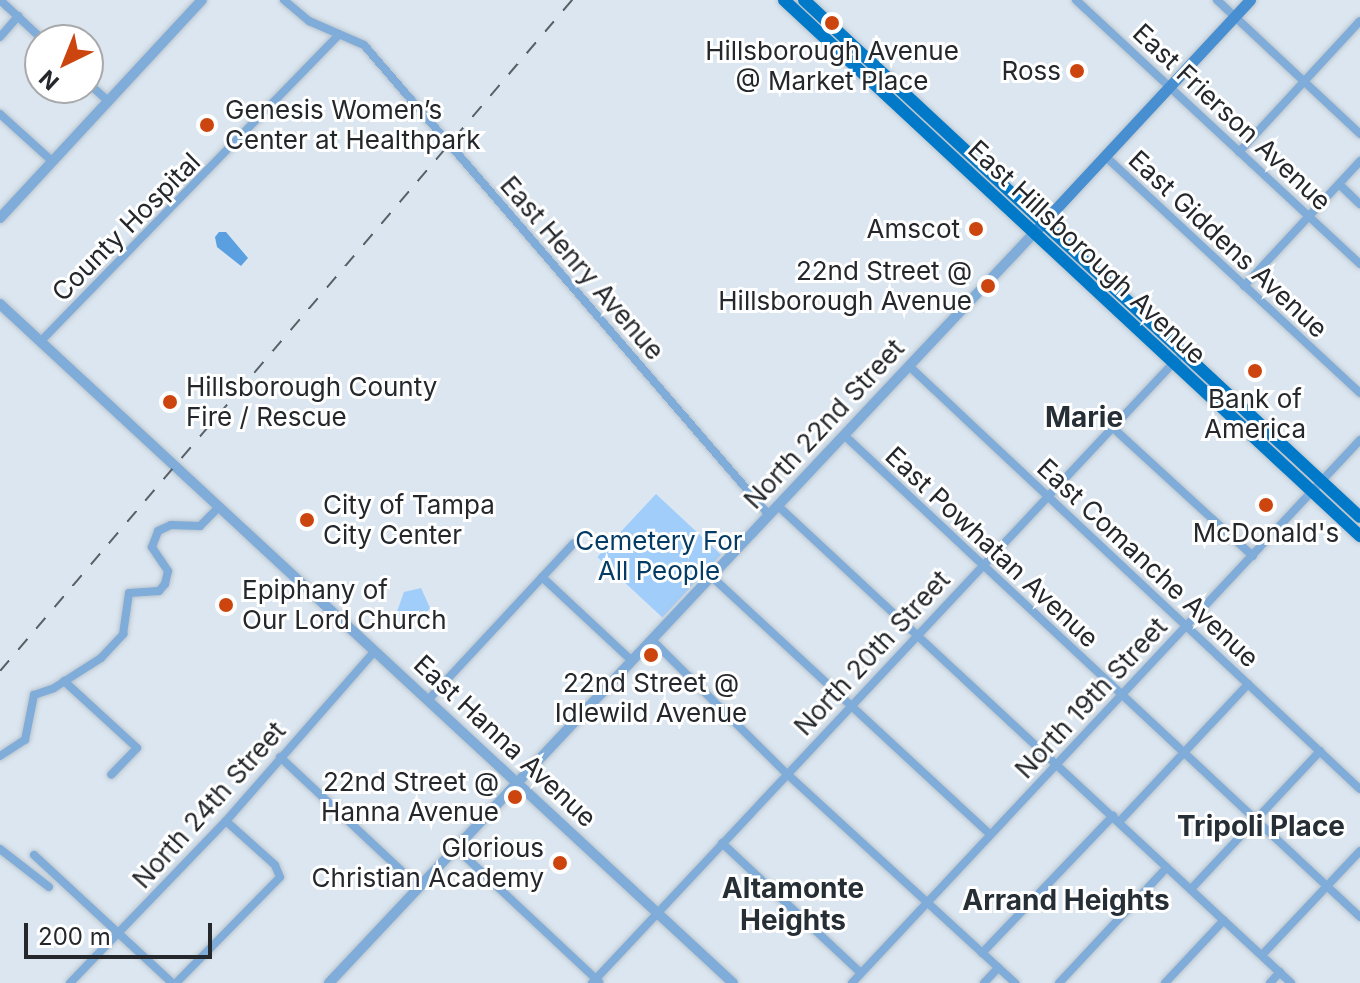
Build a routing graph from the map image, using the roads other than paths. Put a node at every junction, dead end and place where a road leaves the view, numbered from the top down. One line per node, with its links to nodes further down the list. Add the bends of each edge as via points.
1 (0, 0): 9 (street)
2 (202, 0): 18 (street)
3 (284, 0): 13 (street, East Henry Avenue, via 309,21)
4 (784, 0): 30 (main road, East Hillsborough Avenue)
5 (804, 0): 29 (main road, East Hillsborough Avenue)
6 (1076, 0): 16 (street, East Frierson Avenue)
7 (1217, 0): 10 (street)
8 (1250, 0): 10 (main road, North 22nd Street)
9 (18, 16): 12 (street); 14 (street)
10 (1235, 17): 15 (street); 16 (main road, North 22nd Street)
11 (1360, 21): 15 (street)
12 (26, 24)
13 (339, 34): 34 (street, County Hospital); 47 (street, East Henry Avenue, via 364,45)
14 (0, 37)
15 (1304, 81): 20 (street); 21 (street)
16 (1170, 86): 21 (street, East Frierson Avenue); 22 (main road, North 22nd Street)
17 (104, 97): 18 (street)
18 (108, 101): 23 (street)
19 (0, 114): 23 (street)
20 (1360, 134)
21 (1239, 152): 27 (street, East Frierson Avenue)
22 (1105, 156): 29 (main road, North 22nd Street); 32 (street, East Giddens Avenue)
23 (52, 161): 28 (street)
24 (1360, 161): 25 (street)
25 (1339, 184): 26 (street); 27 (street)
26 (1360, 204)
27 (1309, 216): 31 (street, East Frierson Avenue); 32 (street)
28 (0, 218)
29 (1043, 222): 30 (main road, North 22nd Street); 35 (main road, East Hillsborough Avenue)
30 (1034, 233): 36 (main road, East Hillsborough Avenue); 37 (street, North 22nd Street)
31 (1360, 264)
32 (1244, 286): 38 (street, East Giddens Avenue)
33 (0, 304): 34 (street, East Hanna Avenue)
34 (40, 342): 46 (street, East Hanna Avenue)
35 (1182, 352): 36 (street, North 20th Street); 42 (main road, East Hillsborough Avenue)
36 (1173, 363): 39 (street, North 20th Street); 43 (main road, East Hillsborough Avenue)
37 (909, 366): 40 (street, North 22nd Street); 44 (street, East Comanche Avenue)
38 (1360, 393)
39 (1112, 427): 44 (street, North 20th Street); 51 (street)
40 (844, 435): 45 (street, North 22nd Street); 52 (street, East Powhatan Avenue)
41 (1360, 440): 42 (street, North 19th Street)
42 (1321, 481): 43 (street, North 19th Street); 48 (main road, East Hillsborough Avenue)
43 (1313, 492): 49 (main road, East Hillsborough Avenue); 51 (street, North 19th Street)
44 (1048, 496): 52 (street, North 20th Street); 55 (street, East Comanche Avenue)
45 (777, 505): 47 (street, North 22nd Street); 56 (street)
46 (219, 507): 58 (street, East Hanna Avenue); 60 (street, via 200,526 171,525 158,531 152,547 168,571 165,584 159,591 129,593 123,634 108,652)
47 (769, 515): 53 (street, North 22nd Street)
48 (1360, 517)
49 (1360, 536)
50 (574, 543): 54 (street)
51 (1253, 556): 55 (street, North 19th Street)
52 (982, 566): 56 (street, North 20th Street); 62 (street, East Powhatan Avenue)
53 (711, 576): 57 (street, North 22nd Street); 64 (street)
54 (542, 577): 59 (street); 63 (street)
55 (1187, 625): 61 (street, East Comanche Avenue); 62 (street, North 19th Street)
56 (918, 634): 64 (street, North 20th Street); 69 (street)
57 (652, 640): 59 (street, North 22nd Street); 70 (street)
58 (375, 651): 63 (street, East Hanna Avenue); 68 (street, North 24th Street)
59 (632, 661): 72 (street, North 22nd Street)
60 (64, 681): 67 (street, via 34,695 25,740); 71 (street, via 137,748)
61 (1248, 684): 65 (street, East Comanche Avenue); 66 (street)
62 (1122, 695): 66 (street, East Powhatan Avenue); 69 (street, North 19th Street)
63 (428, 700): 72 (street, East Hanna Avenue)
64 (851, 704): 70 (street, North 20th Street); 77 (street)
65 (1320, 751): 73 (street, East Comanche Avenue); 75 (street)
66 (1184, 752): 74 (street); 75 (street, East Powhatan Avenue)
67 (0, 756)
68 (280, 757): 76 (street, North 24th Street); 86 (street)
69 (1057, 764): 74 (street); 77 (street, North 19th Street)
70 (786, 773): 78 (street, North 20th Street); 88 (street)
71 (111, 775)
72 (517, 783): 79 (street, North 22nd Street); 89 (street, East Hanna Avenue)
73 (1360, 789)
74 (1116, 819): 83 (street); 93 (street)
75 (1256, 819): 84 (street, East Powhatan Avenue); 87 (street)
76 (226, 821): 92 (street, North 24th Street); 100 (street, via 275,865 280,877)
77 (990, 834): 88 (street, North 19th Street)
78 (722, 843): 89 (street, North 20th Street); 97 (street)
79 (456, 848): 86 (street, North 22nd Street); 98 (street)
80 (0, 849): 85 (street)
81 (1360, 851): 84 (street)
82 (34, 855): 92 (street)
83 (1167, 867): 87 (street); 106 (street)
84 (1327, 886): 90 (street, East Powhatan Avenue); 94 (street)
85 (49, 887)
86 (419, 887): 101 (street, North 22nd Street)
87 (1191, 889): 91 (street)
88 (926, 901): 93 (street); 97 (street, North 19th Street)
89 (657, 912): 98 (street, North 20th Street); 102 (street, East Hanna Avenue)
90 (1360, 917)
91 (1224, 920): 94 (street); 107 (street)
92 (120, 932): 99 (street, North 24th Street); 100 (street)
93 (982, 953): 95 (street)
94 (1262, 955): 96 (street)
95 (998, 968): 104 (street); 105 (street)
96 (1280, 972): 108 (street); 109 (street)
97 (861, 973): 103 (street, North 19th Street)
98 (596, 982)
99 (70, 983)
100 (174, 983)
101 (329, 983)
102 (733, 983)
103 (852, 983)
104 (984, 983)
105 (1015, 983)
106 (1059, 983)
107 (1165, 983)
108 (1270, 983)
109 (1291, 983)

